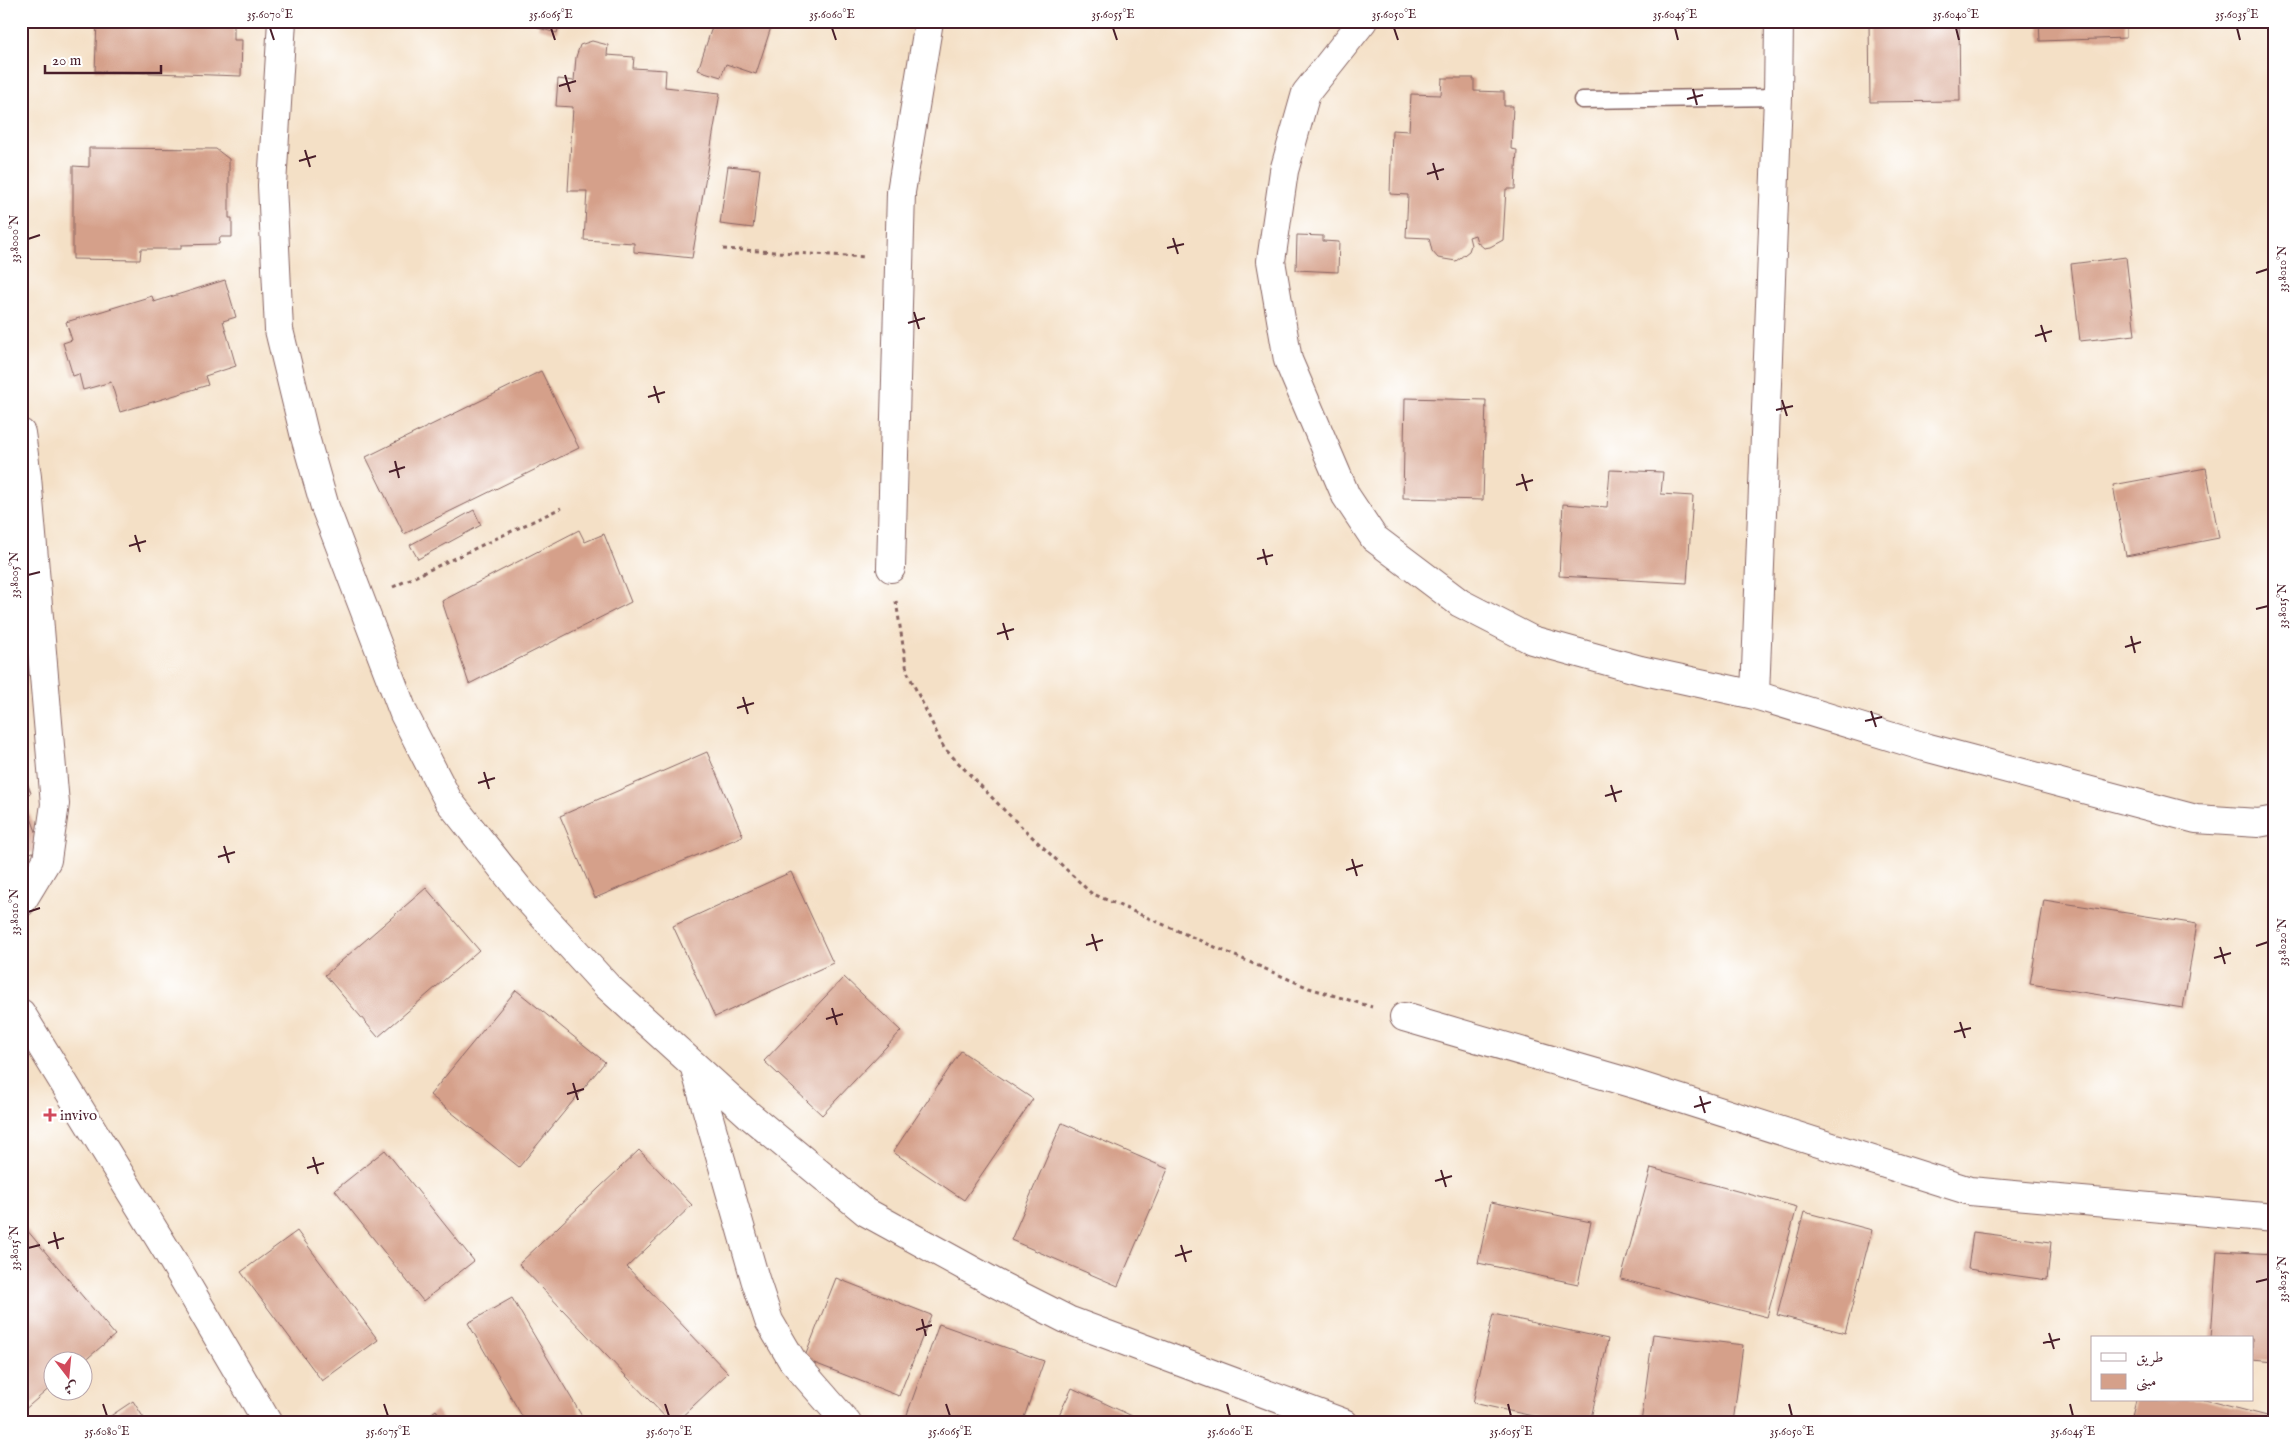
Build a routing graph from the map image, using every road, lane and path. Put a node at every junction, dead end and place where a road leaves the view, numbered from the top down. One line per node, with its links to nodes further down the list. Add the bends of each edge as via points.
1 (282, 21): 12 (street, via 272,185 279,330 325,507)
2 (929, 21): 8 (street, via 901,192)
3 (1362, 21): 13 (street, via 1306,94 1284,170 1271,261 1288,360 1346,496 1374,538 1414,569 1460,603 1532,640 1640,670)
4 (1779, 21): 5 (street)
5 (1778, 97): 6 (lane); 13 (street)
6 (1582, 100)
7 (723, 249): 8 (path)
8 (900, 258): 11 (street)
9 (21, 433): 15 (street, via 54,804 47,860)
10 (561, 508): 12 (path)
11 (890, 568): 17 (path, via 907,671 944,748 1091,893 1309,988)
12 (361, 602): 18 (street, via 404,714 448,800 522,893 607,986)
13 (1755, 695): 14 (street, via 1925,747 2196,819 2258,823)
14 (2275, 820)
15 (21, 903)
16 (21, 1013): 20 (street, via 173,1260)
17 (1404, 1017): 19 (street, via 1634,1084 1970,1191)
18 (694, 1065): 21 (street, via 754,1280 769,1321 792,1360); 22 (street, via 749,1115 874,1217 1068,1320)
19 (2275, 1218)
20 (268, 1423)
21 (847, 1423)
22 (1344, 1423)

